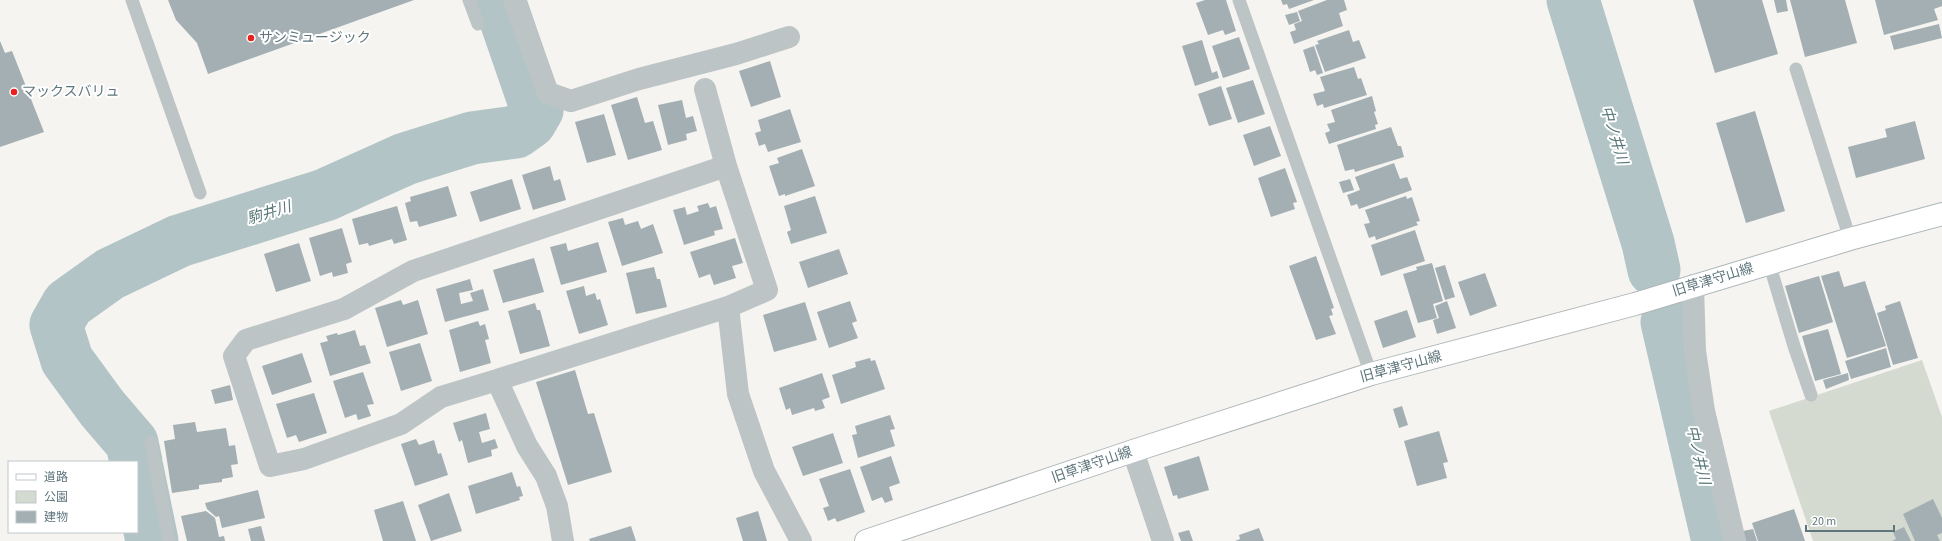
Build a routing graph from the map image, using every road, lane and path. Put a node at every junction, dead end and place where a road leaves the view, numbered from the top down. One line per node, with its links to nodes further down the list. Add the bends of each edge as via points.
1 (132, 0): 10 (lane)
2 (469, 0): 5 (lane)
3 (514, 0): 6 (street, via 548,93 571,101)
4 (1239, 0): 16 (lane)
5 (478, 24)
6 (789, 37)
7 (1796, 69): 12 (lane)
8 (705, 89): 9 (street)
9 (726, 166): 15 (street, via 767,290); 17 (street, via 413,271 344,309 246,340 234,356 270,466 304,459 401,424 441,397)
10 (200, 193)
11 (1942, 214): 12 (street, 旧草津守山線)
12 (1850, 239): 13 (street, 旧草津守山線)
13 (1769, 263): 14 (street, 旧草津守山線); 18 (lane)
14 (1693, 285): 16 (street, 旧草津守山線, via 1635,304); 26 (street, via 1695,351 1704,412)
15 (728, 307): 17 (street); 23 (street, via 738,394 764,471)
16 (1371, 374): 20 (street, 旧草津守山線)
17 (497, 380): 22 (street, via 527,446 546,476 557,506)
18 (1811, 395)
19 (151, 442): 21 (lane)
20 (1133, 451): 24 (street, 旧草津守山線); 25 (street)
21 (169, 541)
22 (563, 541)
23 (801, 541)
24 (866, 541)
25 (1163, 541)
26 (1736, 541)

